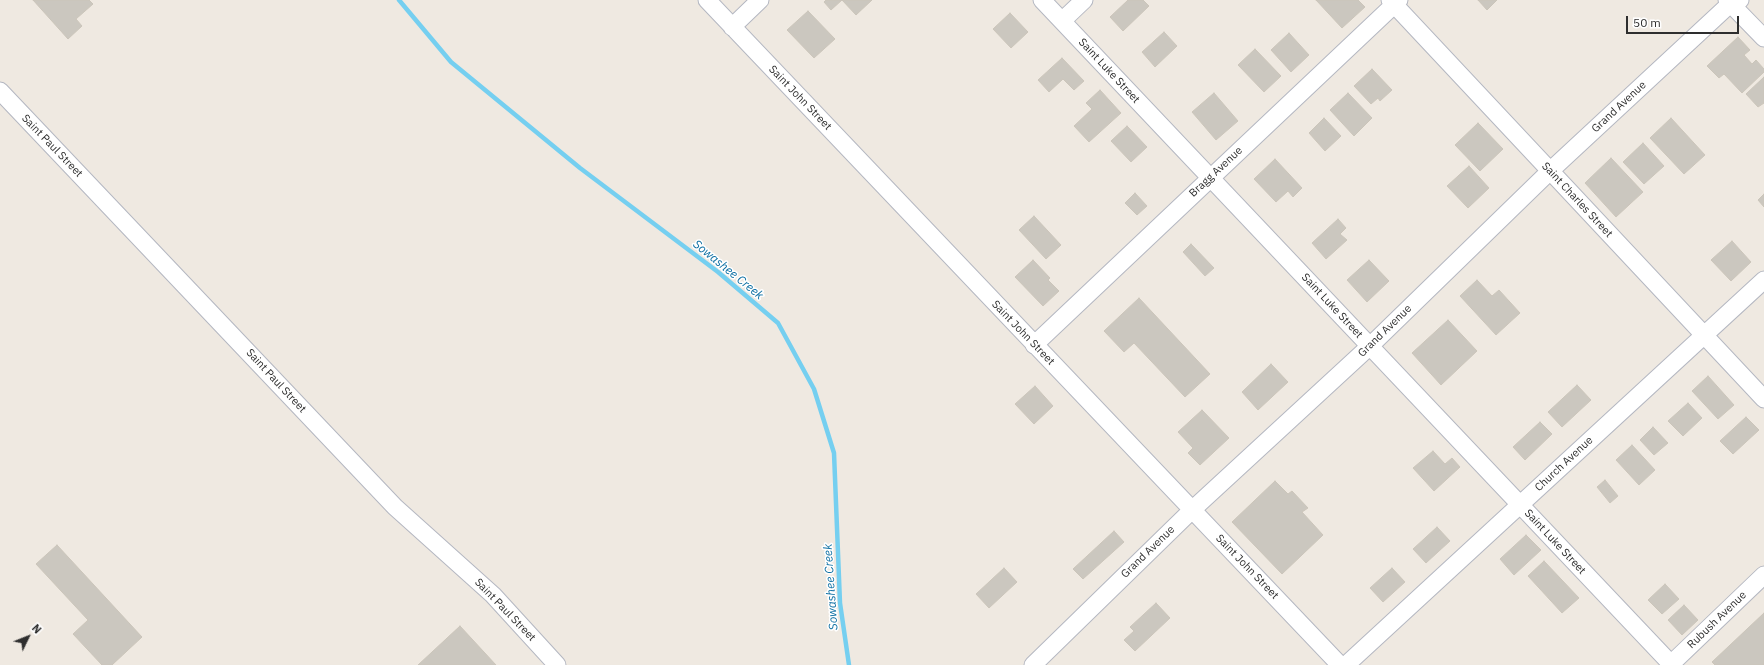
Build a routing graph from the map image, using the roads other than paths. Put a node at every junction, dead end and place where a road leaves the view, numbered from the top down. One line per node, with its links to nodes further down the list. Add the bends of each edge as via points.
1 (707, 0): 8 (street, Saint John Street)
2 (760, 0): 8 (street)
3 (1042, 0): 7 (street, Saint Luke Street)
4 (1084, 0): 7 (street)
5 (1394, 1): 11 (street, Saint Charles Street); 12 (street, Bragg Avenue)
6 (1732, 1): 9 (street); 11 (street, Grand Avenue)
7 (1062, 21): 12 (street, Saint Luke Street)
8 (732, 27): 15 (street, Saint John Street)
9 (1764, 38)
10 (0, 91): 21 (street, Saint Paul Street, via 395,507 493,595)
11 (1550, 171): 14 (street, Saint Charles Street); 16 (street, Grand Avenue)
12 (1210, 178): 15 (street, Bragg Avenue); 16 (street, Saint Luke Street)
13 (1764, 280): 14 (street, Church Avenue)
14 (1704, 335): 17 (street, Saint Charles Street); 18 (street, Church Avenue)
15 (1034, 345): 19 (street, Saint John Street)
16 (1370, 346): 18 (street, Saint Luke Street); 19 (street, Grand Avenue)
17 (1764, 399)
18 (1520, 505): 24 (street, Church Avenue); 25 (street, Saint Luke Street)
19 (1192, 510): 22 (street, Grand Avenue); 23 (street, Saint John Street)
20 (1764, 575): 25 (street, Rubush Avenue)
21 (557, 665)
22 (1033, 665)
23 (1340, 665)
24 (1346, 665)
25 (1671, 665)

